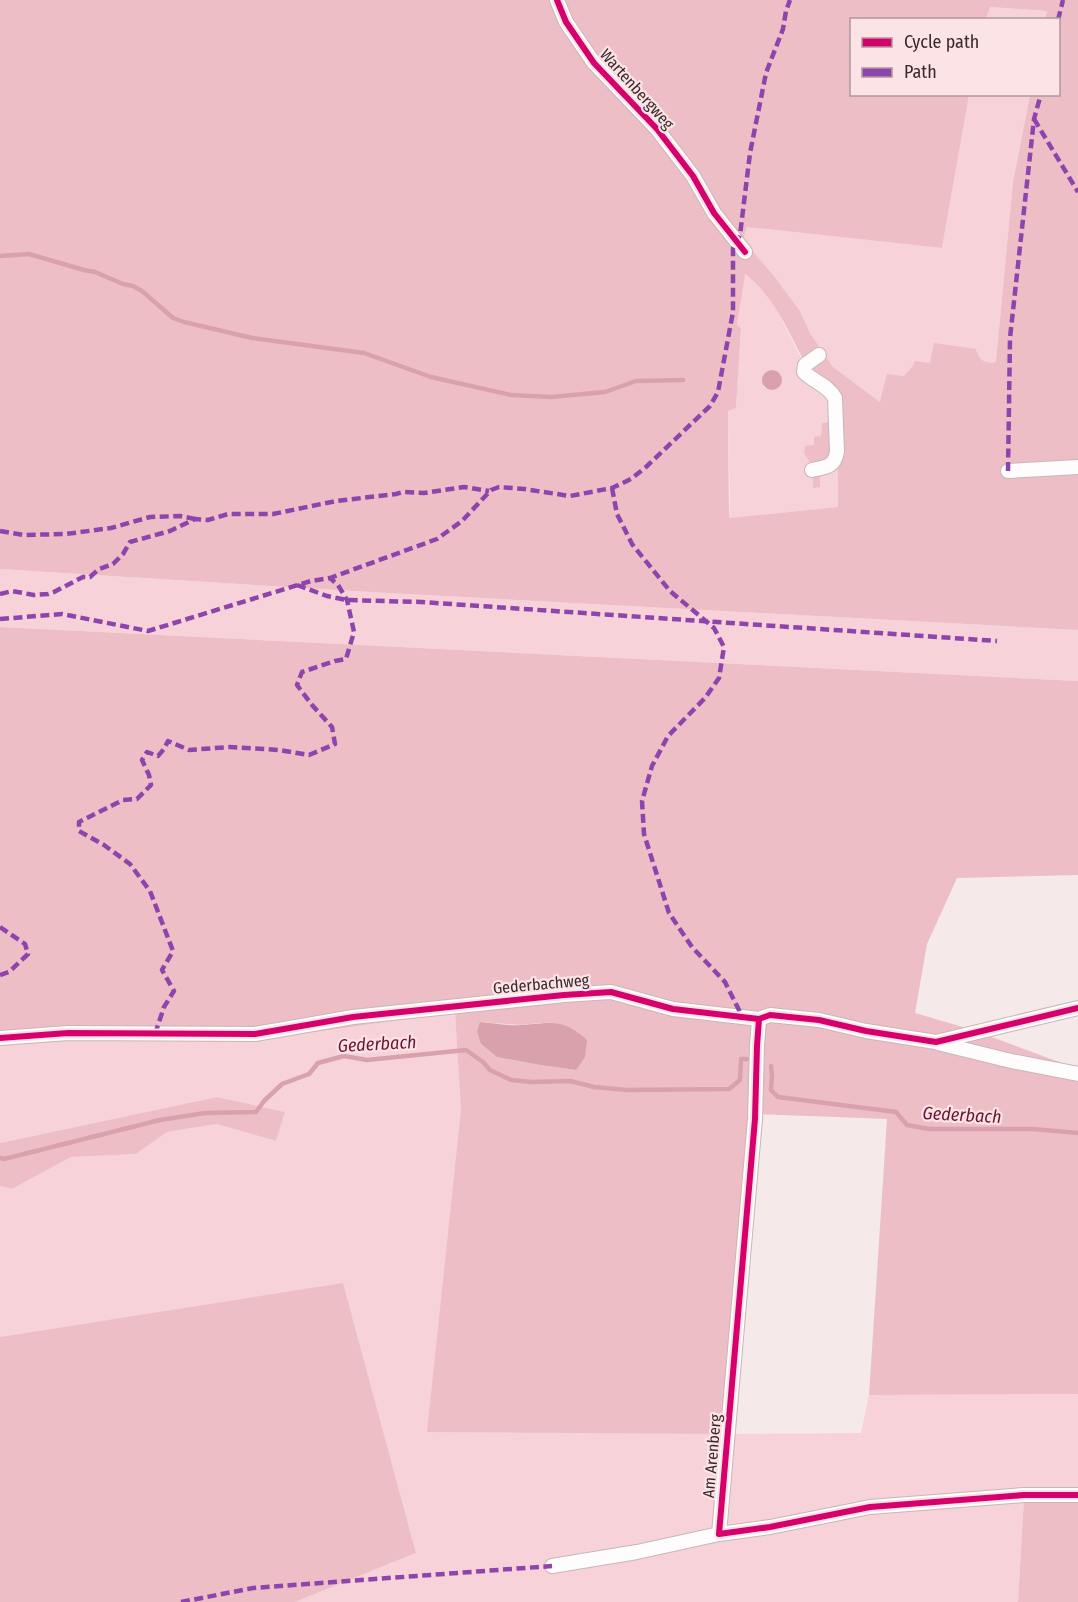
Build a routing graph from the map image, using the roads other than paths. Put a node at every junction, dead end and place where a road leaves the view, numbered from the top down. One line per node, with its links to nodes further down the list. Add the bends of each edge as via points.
1 (557, 0): 2 (street, Wartenbergweg, via 566,22 594,63 657,129)
2 (745, 252)
3 (819, 355): 5 (street, via 805,366 804,372 835,398 837,452 830,465)
4 (1078, 467): 6 (street)
5 (812, 470)
6 (1008, 471)
7 (1078, 1008): 10 (street, Gederbachweg)
8 (759, 1018): 9 (street, Gederbachweg, via 673,1009 611,992 353,1017 255,1034 68,1033); 10 (street, Gederbachweg, via 770,1015 819,1020); 13 (street, Am Arenberg, via 755,1119)
9 (0, 1038)
10 (936, 1042): 11 (street, Gederbachweg)
11 (1078, 1074)
12 (1078, 1495): 13 (street, via 1024,1495 870,1507)
13 (719, 1534): 14 (street)
14 (552, 1566)

